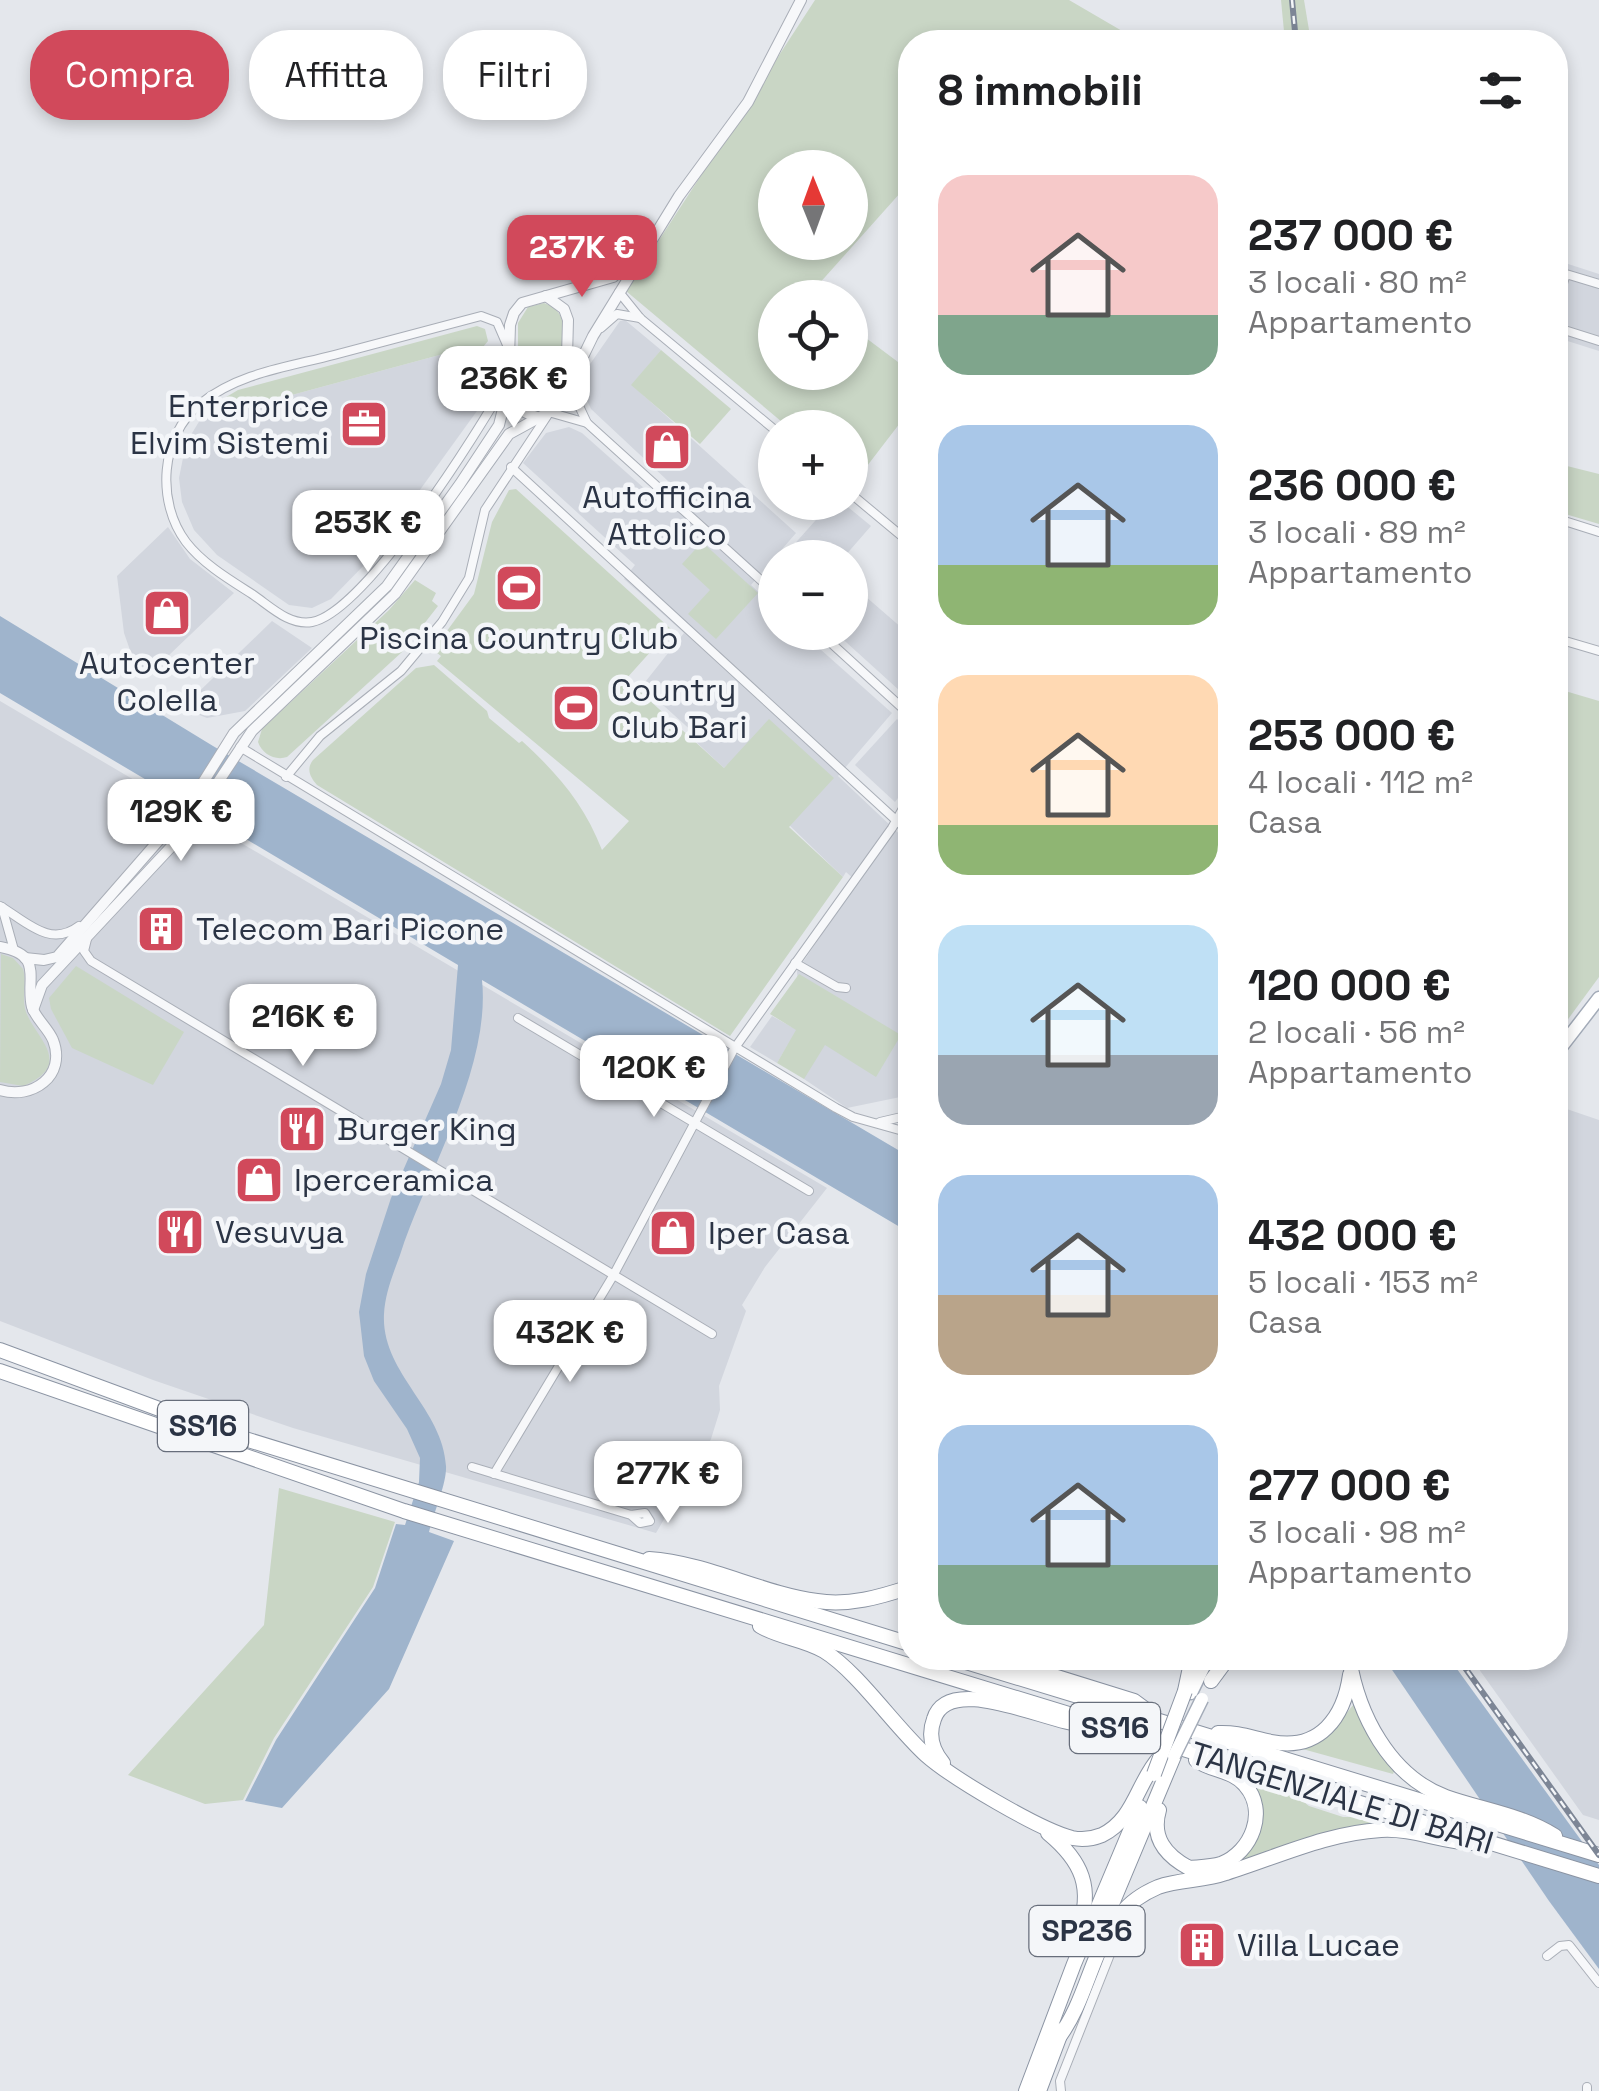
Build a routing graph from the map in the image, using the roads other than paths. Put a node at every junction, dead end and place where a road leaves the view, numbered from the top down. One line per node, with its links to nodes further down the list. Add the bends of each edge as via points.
1 (801, 0): 2 (street, via 748,102)
2 (646, 246): 5 (street); 6 (street, via 612,277)
3 (1568, 275): 4 (street)
4 (1599, 284)
5 (620, 292): 7 (street); 9 (street)
6 (545, 295): 11 (street, via 514,313); 12 (street, via 568,320)
7 (640, 318): 9 (street, via 617,314); 15 (street)
8 (1568, 331): 10 (street)
9 (594, 336): 12 (street)
10 (1599, 342)
11 (509, 352): 13 (street); 13 (street, via 497,322 481,316 234,381 196,406 172,441 166,474 170,510 186,542 220,573 290,620 313,622 338,609 390,556)
12 (567, 380): 14 (street, via 562,405); 16 (street)
13 (508, 383): 14 (street, via 512,403 522,412); 27 (street, via 488,444 387,586 234,733)
14 (546, 415): 16 (street); 17 (street); 27 (street, via 509,434 396,594)
15 (758, 416)
16 (587, 422): 22 (street)
17 (511, 466): 28 (street, via 485,510 468,578 442,622 401,670 320,736); 31 (street)
18 (868, 508): 21 (street)
19 (1568, 522): 20 (street)
20 (1599, 532)
21 (898, 534)
22 (758, 578)
23 (1568, 642): 25 (street)
24 (838, 650): 26 (street)
25 (1599, 651)
26 (898, 705)
27 (233, 749): 28 (street); 29 (street)
28 (286, 777): 45 (street)
29 (192, 811): 33 (street); 35 (street)
30 (898, 815): 31 (street)
31 (895, 820): 32 (street); 39 (street)
32 (898, 823)
33 (104, 901): 34 (street, via 67,935 56,936); 38 (street, via 56,957)
34 (1, 907): 37 (street)
35 (91, 930): 42 (street, via 42,984); 52 (street, via 84,951 90,961)
36 (0, 947): 37 (street)
37 (14, 950): 38 (street)
38 (25, 958): 42 (street, via 33,976)
39 (796, 964): 40 (street); 45 (street)
40 (846, 988)
41 (1599, 998): 44 (main road)
42 (33, 1010): 46 (street, via 52,1035 52,1072 28,1093)
43 (518, 1018): 49 (street)
44 (1568, 1038)
45 (734, 1048): 48 (street, via 853,1117); 49 (street)
46 (0, 1090)
47 (898, 1118): 48 (street)
48 (880, 1122): 50 (street)
49 (695, 1123): 51 (street); 52 (street)
50 (898, 1129)
51 (809, 1191)
52 (613, 1276): 53 (street); 57 (street)
53 (712, 1334)
54 (0, 1350): 59 (highway, SS16, via 216,1430)
55 (0, 1372): 61 (highway, TANGENZIALE DI BARI / SS16, via 404,1512)
56 (472, 1467): 57 (street)
57 (494, 1474): 58 (street)
58 (631, 1514)
59 (623, 1557): 60 (highway, via 674,1561 816,1601); 62 (highway, SS16)
60 (898, 1590)
61 (738, 1612): 63 (highway, TANGENZIALE DI BARI / SS16); 78 (highway, via 773,1634 826,1652 929,1758)
62 (898, 1640)
63 (898, 1661)
64 (926, 1670): 75 (highway, TANGENZIALE DI BARI / SS16)
65 (993, 1670): 74 (highway, TANGENZIALE DI BARI / SS16)
66 (1035, 1670): 74 (highway, via 1134,1701)
67 (1192, 1670): 73 (highway)
68 (1203, 1670): 73 (main road)
69 (1217, 1670): 72 (highway)
70 (1349, 1670): 76 (highway, via 1338,1716 1306,1740)
71 (1352, 1670): 80 (highway, via 1366,1715 1395,1762 1421,1784)
72 (1210, 1680): 73 (main road)
73 (1192, 1694): 77 (highway, bridge, via 1170,1728)
74 (1157, 1719): 76 (highway, TANGENZIALE DI BARI / SS16)
75 (1104, 1725): 77 (highway, TANGENZIALE DI BARI / SS16); 78 (highway, via 1070,1725 983,1699 953,1700 937,1711 931,1731 935,1754)
76 (1208, 1734): 80 (highway, TANGENZIALE DI BARI / SS16)
77 (1173, 1750): 77 (highway, via 1236,1776 1254,1798 1251,1838 1221,1864 1189,1868 1164,1848 1155,1825 1171,1781); 79 (highway, SP236, bridge); 81 (highway, via 1146,1772 1121,1822 1101,1835 1070,1838); 82 (highway, TANGENZIALE DI BARI / SS16)
78 (950, 1771): 81 (highway)
79 (1160, 1776): 88 (highway, SP236); 89 (highway, SP236, via 1113,1868)
80 (1482, 1813): 83 (highway, via 1536,1824)
81 (1036, 1824): 89 (highway, via 1068,1850 1086,1893 1081,1926 1050,2002)
82 (1491, 1843): 84 (highway, TANGENZIALE DI BARI / SS16); 88 (highway, via 1407,1830 1359,1832 1150,1891 1111,1927 1075,2015)
83 (1599, 1855)
84 (1599, 1876)
85 (1111, 1952): 92 (street)
86 (1547, 1956): 87 (street, via 1570,1945)
87 (1599, 1984)
88 (1059, 2037): 89 (highway, SP236)
89 (1045, 2056): 90 (highway, SP236); 91 (highway)
90 (1026, 2091)
91 (1042, 2091)
92 (1061, 2091)

